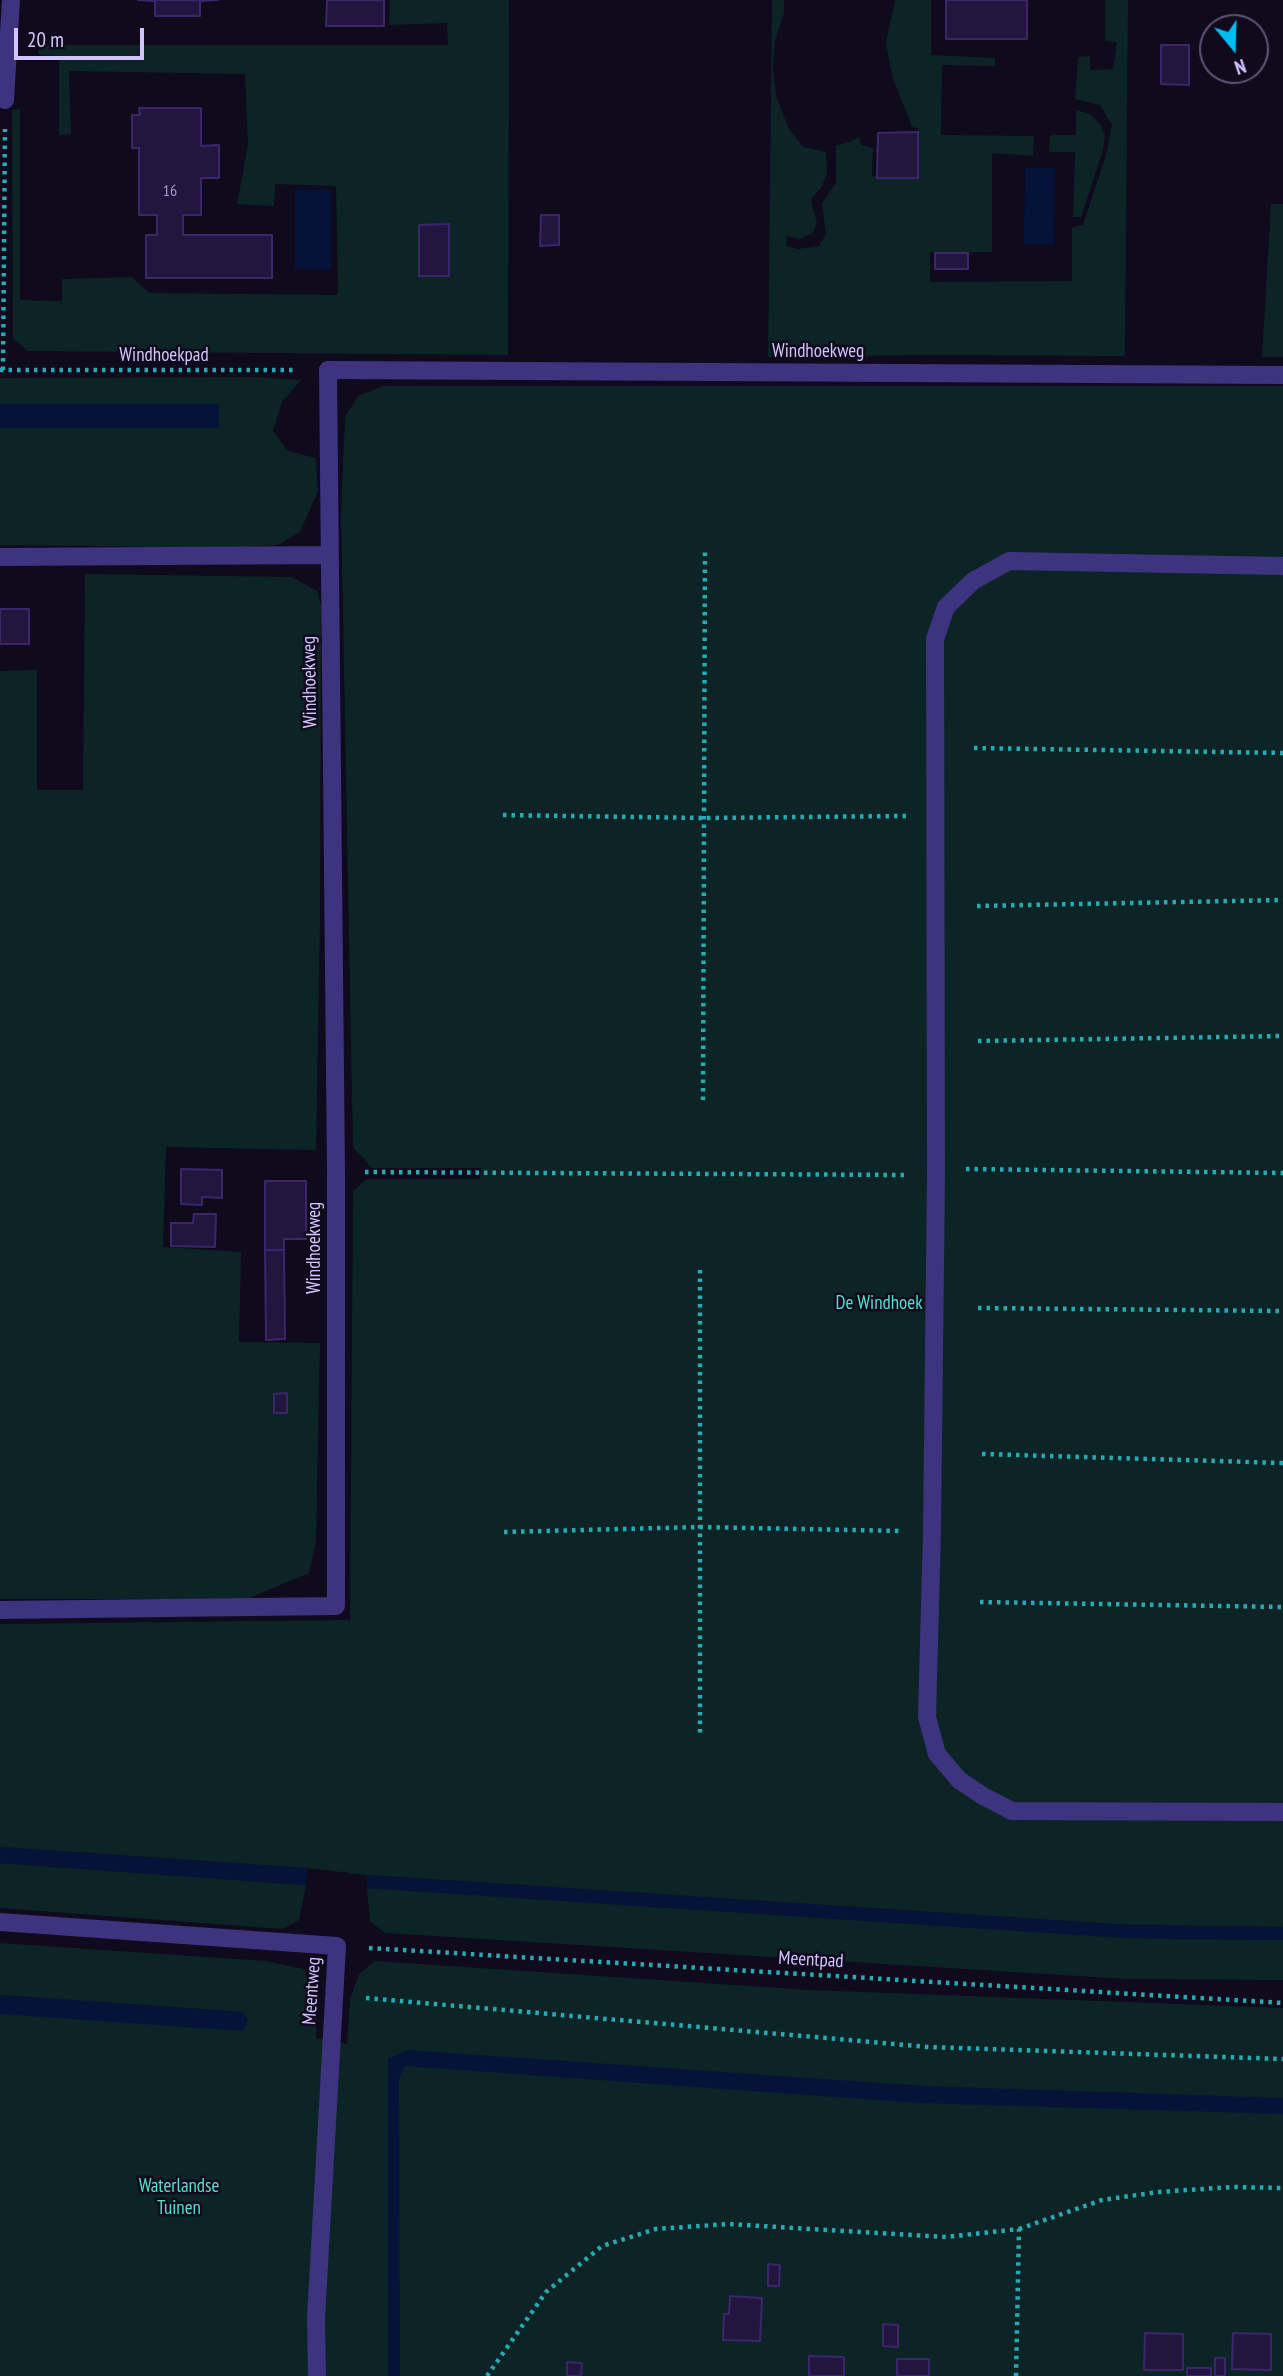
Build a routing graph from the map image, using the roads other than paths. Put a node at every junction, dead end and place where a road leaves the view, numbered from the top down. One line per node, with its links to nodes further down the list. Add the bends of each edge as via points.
1 (11, 0): 2 (street)
2 (5, 100)
3 (1283, 376): 4 (street, Windhoekweg, via 328,370)
4 (329, 555): 5 (street); 7 (street, Windhoekweg, via 336,1606)
5 (0, 557)
6 (1283, 566): 8 (street, via 1009,561 973,581 946,607 936,639 936,1175 927,1717 937,1754 959,1780 1012,1811)
7 (0, 1610)
8 (1283, 1812)
9 (0, 1922): 10 (street, Meentweg, via 337,1946 316,2318)
10 (317, 2376)

